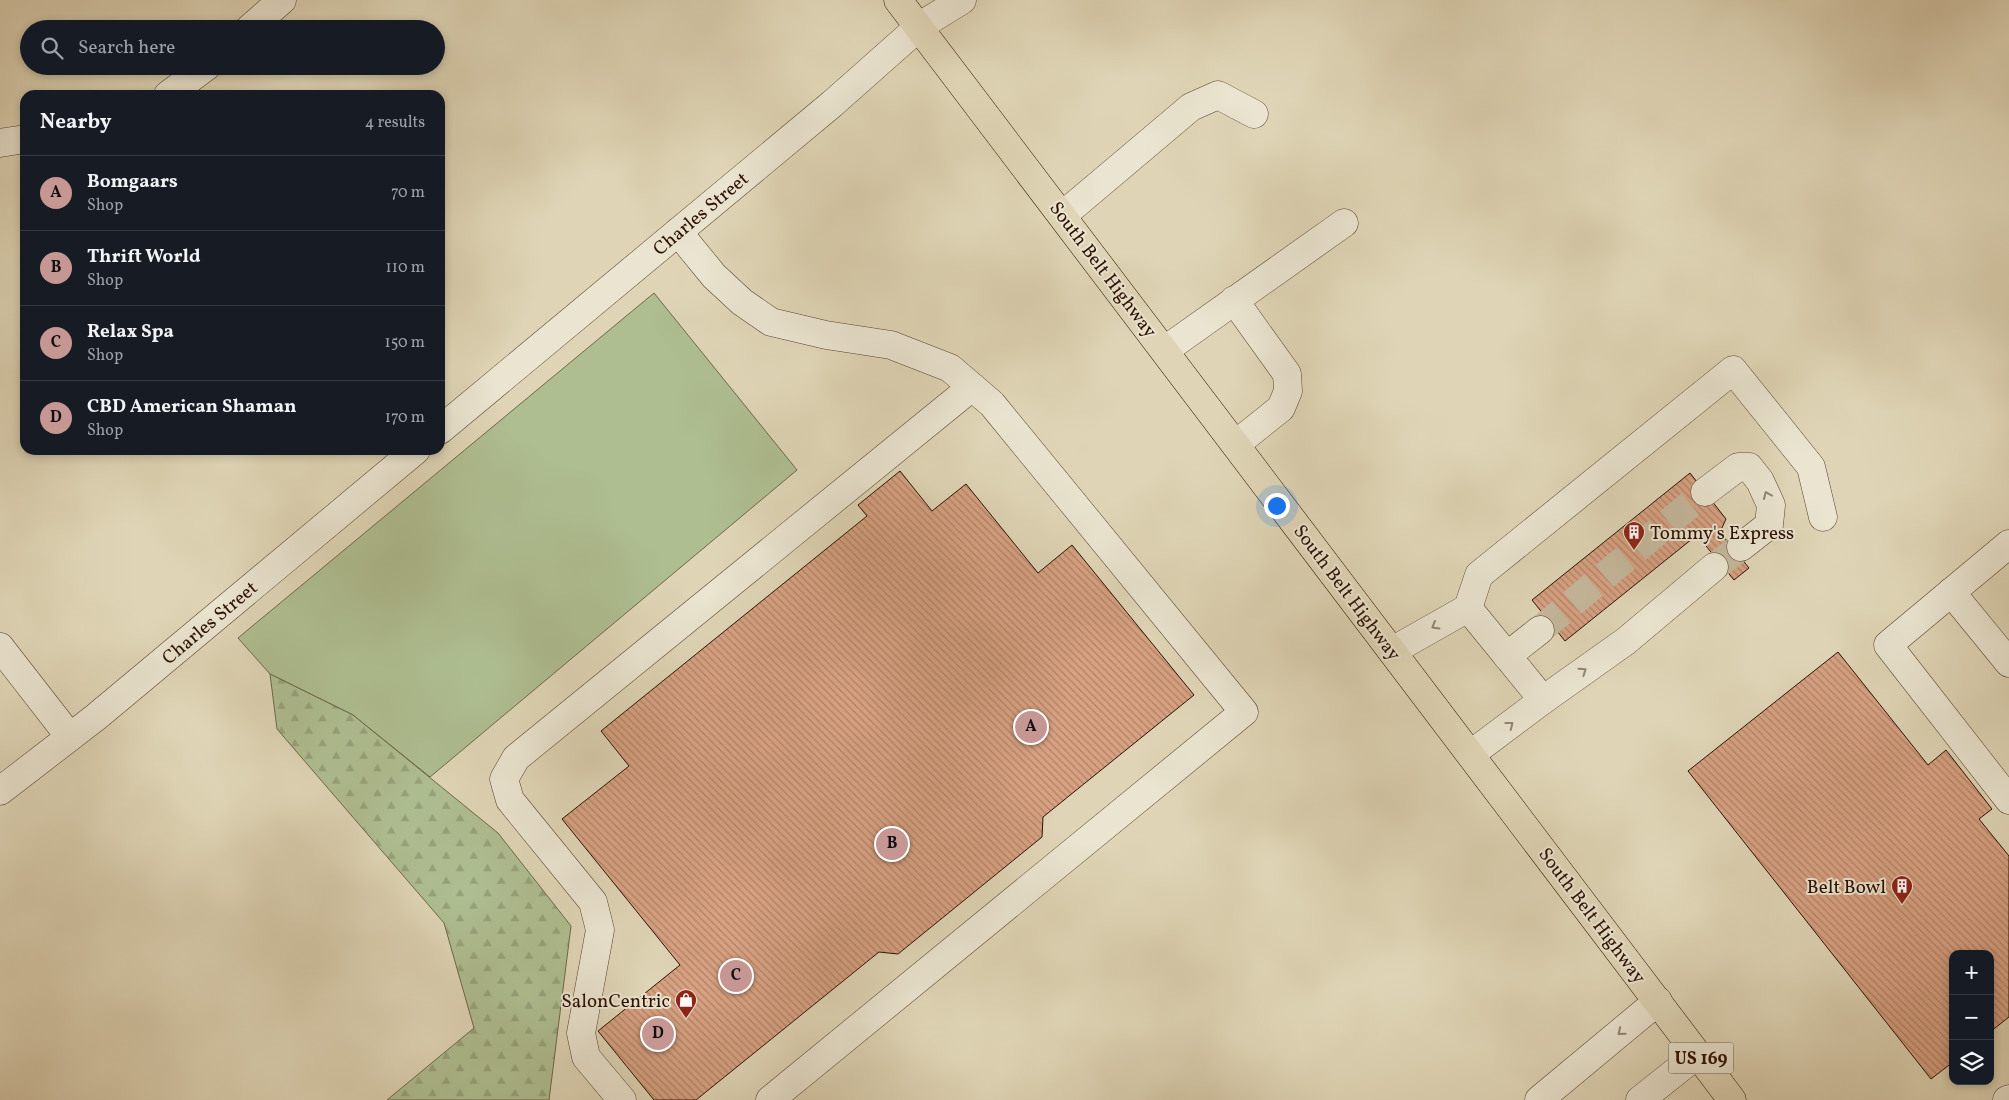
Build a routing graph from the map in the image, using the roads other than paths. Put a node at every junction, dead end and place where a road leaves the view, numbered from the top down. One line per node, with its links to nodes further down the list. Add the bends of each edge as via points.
1 (282, 0): 4 (street)
2 (898, 0): 5 (main road, South Belt Highway / US 169)
3 (962, 0): 5 (street, Charles Street)
4 (259, 20)
5 (920, 26): 11 (main road, South Belt Highway / US 169); 13 (street, Charles Street)
6 (195, 75): 7 (street)
7 (175, 90)
8 (1254, 114): 11 (street, via 1218,95 1191,107)
9 (20, 140): 10 (street)
10 (0, 143)
11 (1063, 215): 15 (main road, South Belt Highway / US 169)
12 (1344, 223): 14 (street)
13 (678, 232): 16 (street, via 714,276 742,302 771,322 891,345 950,368); 17 (street, Charles Street)
14 (1234, 300): 15 (street); 18 (street, via 1287,374 1288,391 1281,408)
15 (1165, 350): 18 (main road, South Belt Highway / US 169)
16 (972, 387): 39 (street, via 516,758 504,779 510,800 593,902 600,930 581,1033 586,1057); 40 (street, via 992,404 1244,712)
17 (445, 426)
18 (1236, 444): 29 (main road, South Belt Highway / US 169)
19 (410, 455): 33 (street, Charles Street)
20 (1705, 492): 23 (street, one-way to 20, via 1769,525 1770,505 1760,481 1749,467 1738,467)
21 (1823, 517): 26 (street, via 1811,467 1733,370 1479,575)
22 (2009, 544): 25 (street)
23 (1741, 547)
24 (1714, 567): 32 (street, one-way to 24, via 1626,641)
25 (1952, 592): 31 (street); 36 (street, via 1888,645)
26 (1468, 608): 29 (street, one-way to 29); 30 (street)
27 (1540, 630): 30 (street)
28 (0, 647): 33 (street)
29 (1392, 651): 34 (main road, South Belt Highway / US 169)
30 (1507, 656): 32 (street)
31 (2009, 663)
32 (1543, 700): 34 (street, one-way to 32)
33 (70, 738): 35 (street, Charles Street)
34 (1471, 754): 37 (main road, South Belt Highway / US 169)
35 (0, 791)
36 (2009, 800)
37 (1664, 1009): 38 (main road, US 169); 41 (street, one-way to 41)
38 (1698, 1054): 42 (street); 43 (main road, US 169)
39 (622, 1100)
40 (770, 1100)
41 (1539, 1100)
42 (1640, 1100)
43 (1732, 1100)

